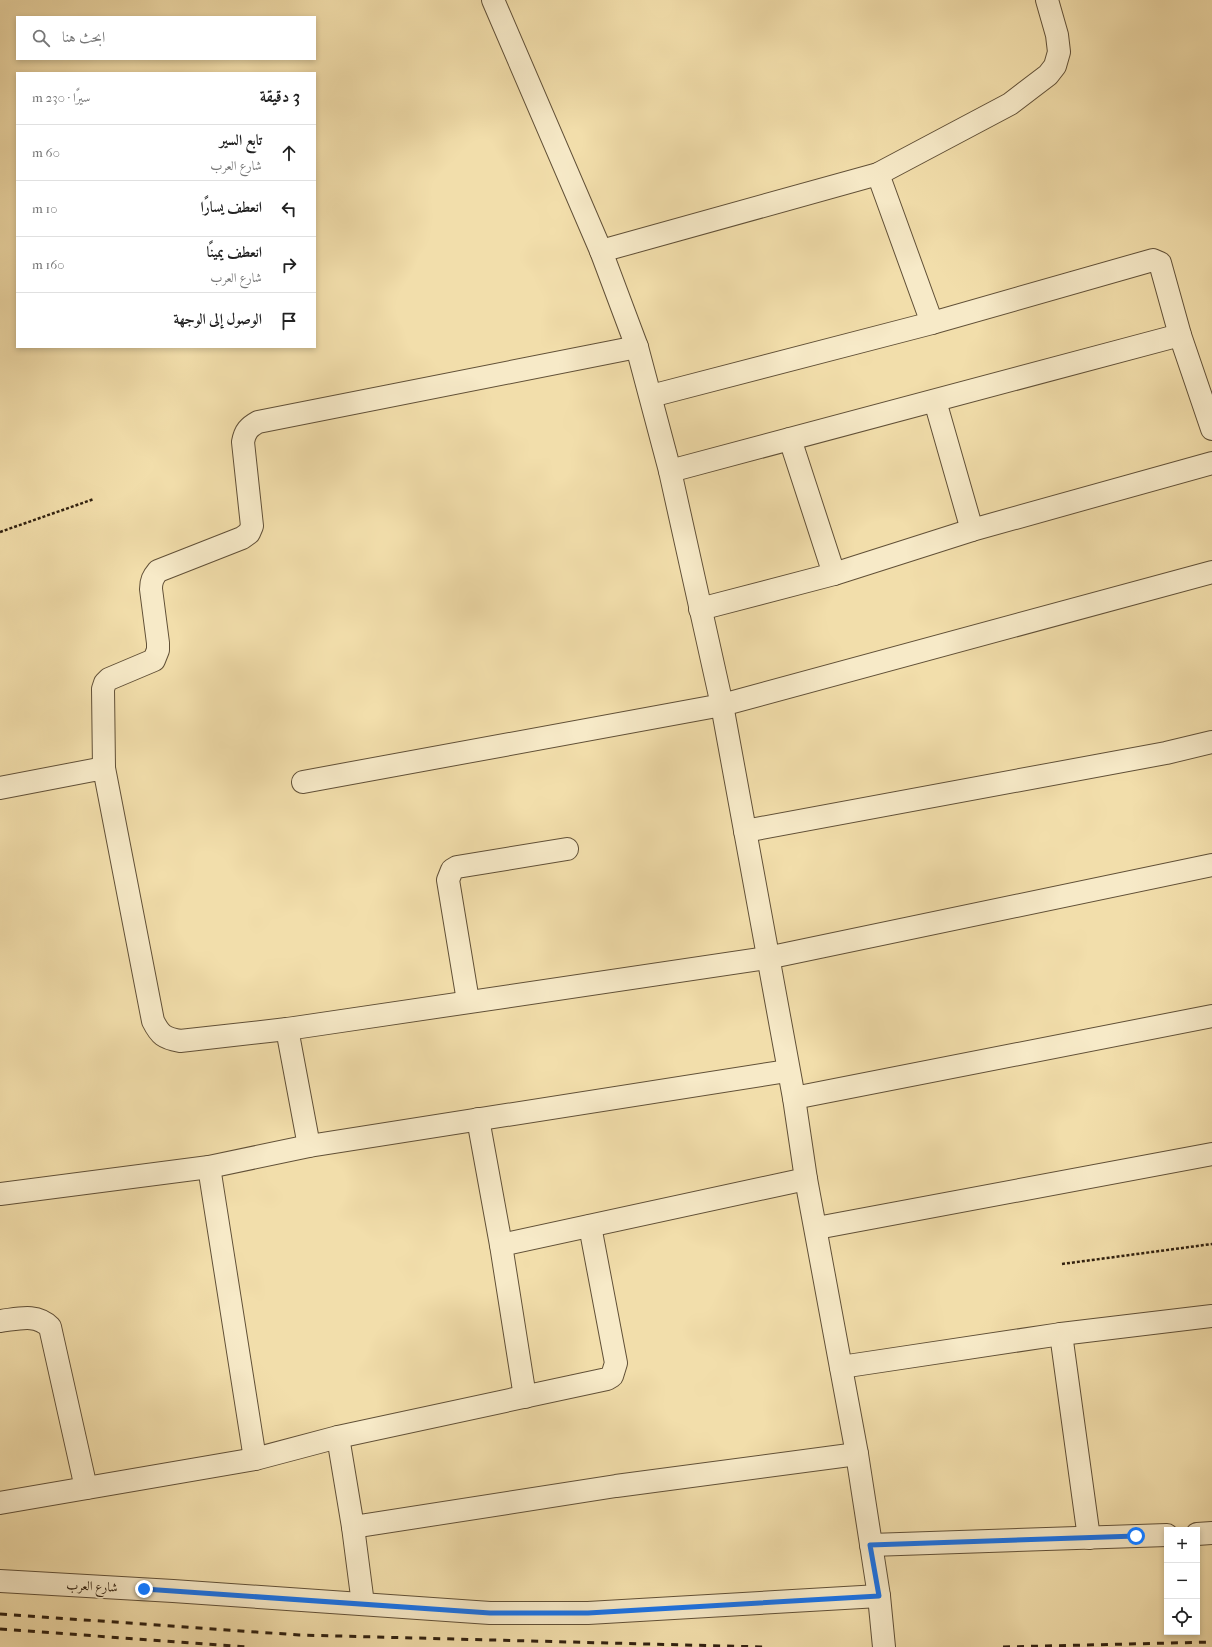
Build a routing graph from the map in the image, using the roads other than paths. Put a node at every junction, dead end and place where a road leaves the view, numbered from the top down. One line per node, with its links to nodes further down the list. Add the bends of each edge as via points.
1 (493, 0): 4 (street)
2 (1047, 0): 3 (street, via 1059,52 1055,66 1048,75 1010,104)
3 (878, 174): 4 (street); 5 (street)
4 (601, 251): 7 (street)
5 (932, 323): 6 (street, via 1153,260 1160,263); 8 (street)
6 (1180, 335): 9 (street); 10 (street)
7 (637, 347): 8 (street); 20 (street, via 258,422 250,427 243,442 252,526 249,533 242,538 158,571 154,576 151,589 158,650 154,660 105,683)
8 (651, 396): 13 (street)
9 (936, 401): 11 (street); 14 (street)
10 (1212, 429)
11 (790, 439): 13 (street); 16 (street)
12 (1212, 463): 14 (street)
13 (670, 471): 17 (street)
14 (972, 530): 16 (street)
15 (1212, 572): 18 (street)
16 (834, 574): 17 (street)
17 (700, 609): 18 (street)
18 (722, 706): 21 (street); 23 (street)
19 (1212, 742): 23 (street, via 1159,755)
20 (104, 768): 22 (street); 29 (street, via 153,1021 159,1033 169,1039 180,1041)
21 (303, 782)
22 (0, 788)
23 (744, 831): 26 (street)
24 (567, 849): 27 (street, via 457,867 449,875)
25 (1212, 865): 26 (street)
26 (767, 958): 27 (street); 30 (street)
27 (468, 1001): 29 (street)
28 (1212, 1016): 31 (street)
29 (287, 1029): 33 (street)
30 (787, 1072): 31 (street); 32 (street)
31 (794, 1098): 36 (street)
32 (478, 1119): 33 (street); 40 (street)
33 (309, 1146): 35 (street)
34 (1212, 1154): 39 (street)
35 (209, 1167): 37 (street); 48 (street)
36 (806, 1179): 38 (street); 39 (street)
37 (0, 1194)
38 (590, 1226): 40 (street); 45 (street, via 616,1363 615,1370 607,1379)
39 (817, 1228): 44 (street)
40 (501, 1245): 45 (street)
41 (1212, 1316): 43 (street)
42 (0, 1321): 49 (street, via 29,1317 45,1322 50,1328)
43 (1061, 1334): 44 (street); 55 (street)
44 (841, 1367): 47 (street)
45 (525, 1397): 46 (street)
46 (338, 1437): 48 (street); 51 (street)
47 (857, 1454): 51 (street, via 616,1486); 56 (street)
48 (255, 1459): 49 (street)
49 (86, 1488): 50 (street)
50 (0, 1503)
51 (353, 1527): 59 (street)
52 (1212, 1533): 53 (street)
53 (1200, 1534)
54 (1164, 1535): 55 (street)
55 (1089, 1538): 56 (street)
56 (870, 1545): 58 (street)
57 (0, 1581): 59 (street, شارع العرب)
58 (879, 1596): 59 (street, شارع العرب, via 588,1613 490,1613); 60 (street)
59 (363, 1604)
60 (884, 1647)

